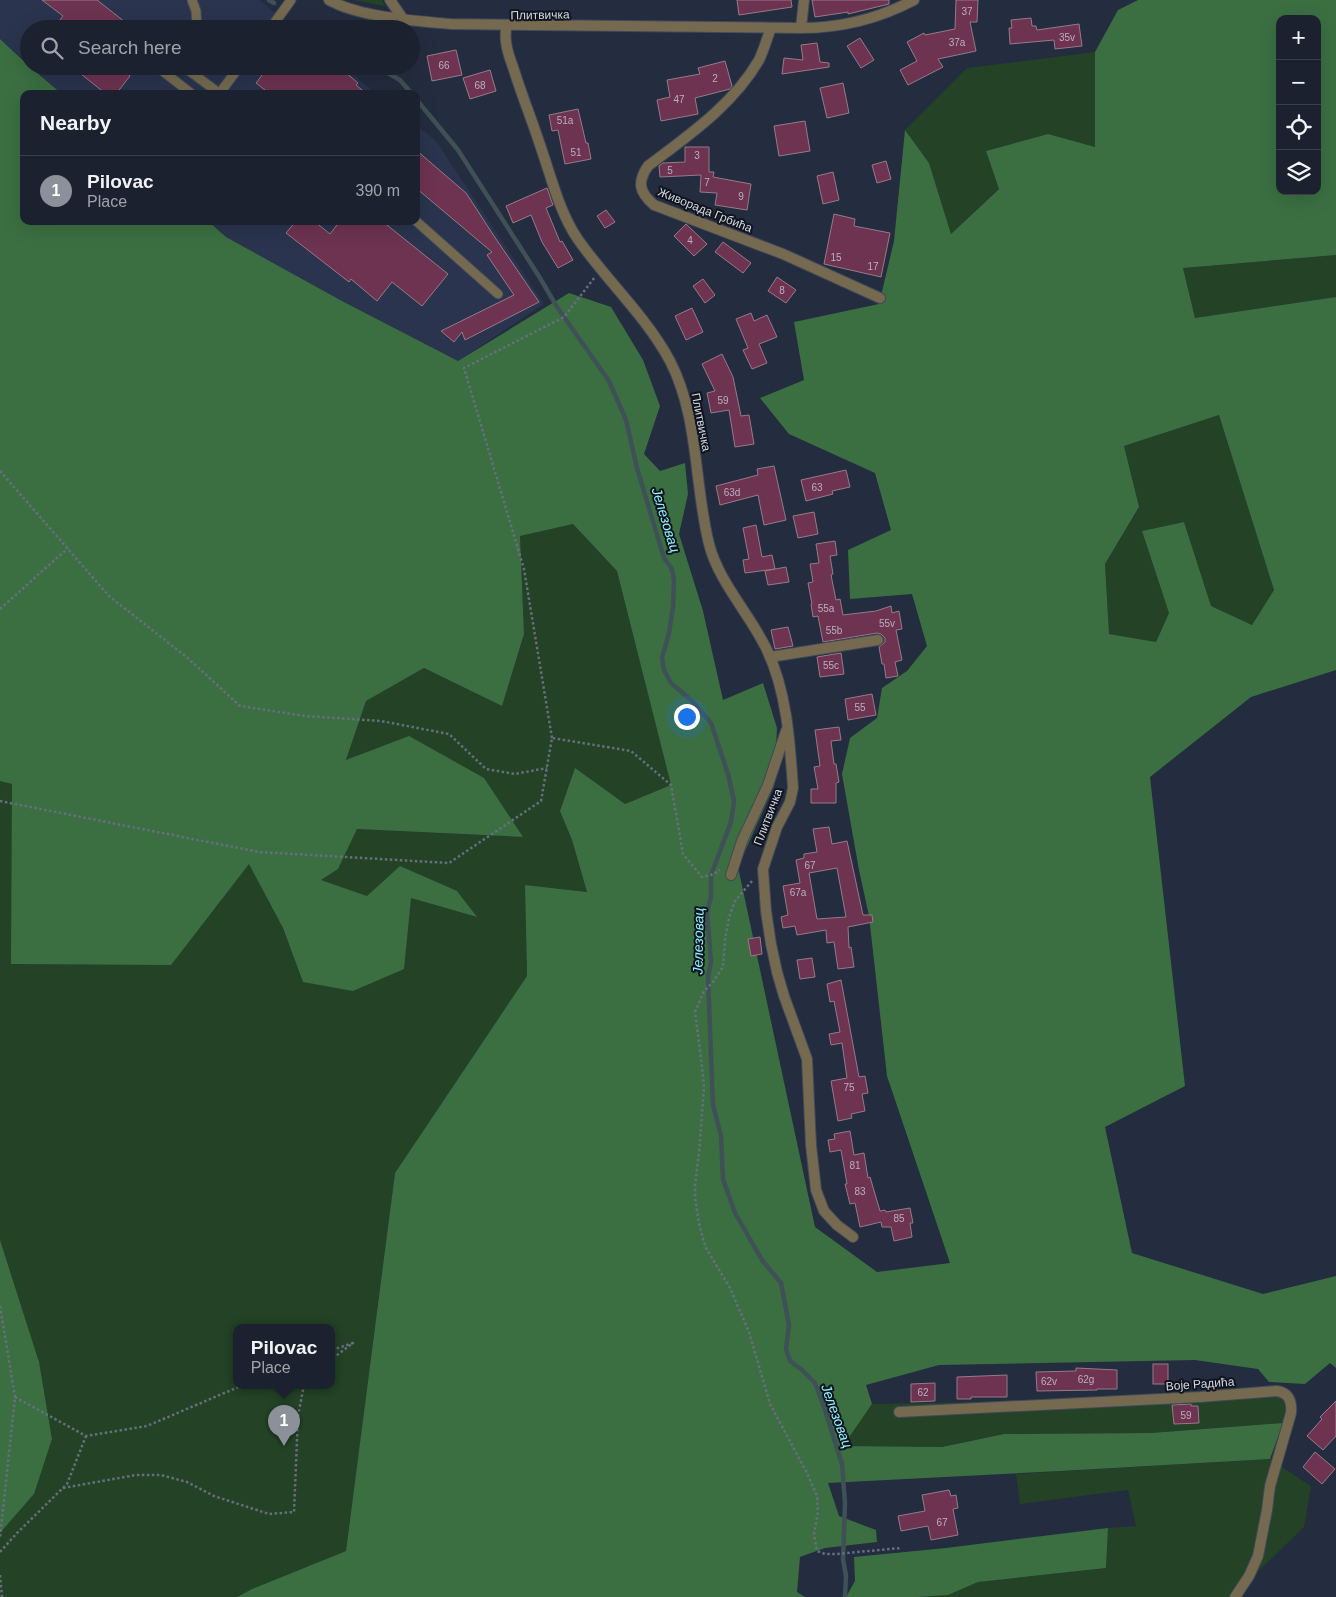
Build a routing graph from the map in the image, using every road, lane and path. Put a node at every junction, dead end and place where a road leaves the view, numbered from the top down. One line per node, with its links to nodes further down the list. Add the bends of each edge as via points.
1 (192, 0): 7 (lane)
2 (291, 0): 8 (lane)
3 (328, 0): 9 (street, via 358,11)
4 (390, 0): 9 (street)
5 (804, 0): 13 (street)
6 (914, 0): 13 (street, Плитвичка, via 886,14 860,21)
7 (196, 20)
8 (277, 20)
9 (403, 20)
10 (420, 21): 11 (street)
11 (506, 26): 12 (street, Плитвичка); 21 (street, Плитвичка, via 508,51 563,210 576,236)
12 (771, 28): 13 (street, Плитвичка); 23 (street, Живорада Грбића, via 760,58 741,87 721,108 648,166 641,181 644,196 654,205 783,254)
13 (801, 28)
14 (168, 75): 17 (lane)
15 (194, 75): 18 (lane)
16 (233, 75): 19 (lane)
17 (187, 90)
18 (214, 90)
19 (222, 90)
20 (420, 225): 22 (lane)
21 (601, 269): 28 (street, Плитвичка, via 637,312 678,378 714,559); 30 (path, via 564,318 464,368 524,568)
22 (498, 294)
23 (880, 298)
24 (0, 471): 25 (path)
25 (68, 548): 26 (path); 31 (path, via 109,596 189,659 240,706 305,716 381,721 449,734 486,769 515,774)
26 (0, 609)
27 (878, 640): 28 (street)
28 (770, 656): 29 (street, Плитвичка, via 782,691)
29 (787, 728): 33 (street, via 768,785); 34 (street, Плитвичка, via 793,788)
30 (552, 738): 31 (path); 33 (path, via 631,751 671,785 683,854 702,877)
31 (547, 768): 32 (path, via 542,801 449,863 259,852)
32 (0, 801)
33 (735, 862): 35 (street)
34 (763, 870): 36 (street, Плитвичка, via 766,911 777,972 807,1059 816,1190 824,1211); 47 (path, via 735,900 725,939 723,967 704,991 695,1012 704,1088 700,1153 694,1185 699,1223 706,1248 730,1288 749,1332 770,1404 817,1496 814,1534 817,1552 836,1554)
35 (730, 875)
36 (853, 1237)
37 (0, 1306): 42 (path)
38 (335, 1349): 39 (path, via 353,1342)
39 (335, 1357)
40 (234, 1389): 44 (path, via 147,1426)
41 (303, 1389): 45 (path, via 298,1416 294,1512 269,1514 161,1475 136,1475)
42 (15, 1397): 44 (path); 46 (path)
43 (899, 1412): 51 (street, Воје Радића, via 1284,1392 1292,1405 1291,1413 1272,1478 1258,1556)
44 (86, 1436): 45 (path)
45 (63, 1488): 48 (path)
46 (0, 1538)
47 (901, 1548)
48 (0, 1552)
49 (0, 1575): 50 (path)
50 (2, 1597)
51 (1235, 1597)

